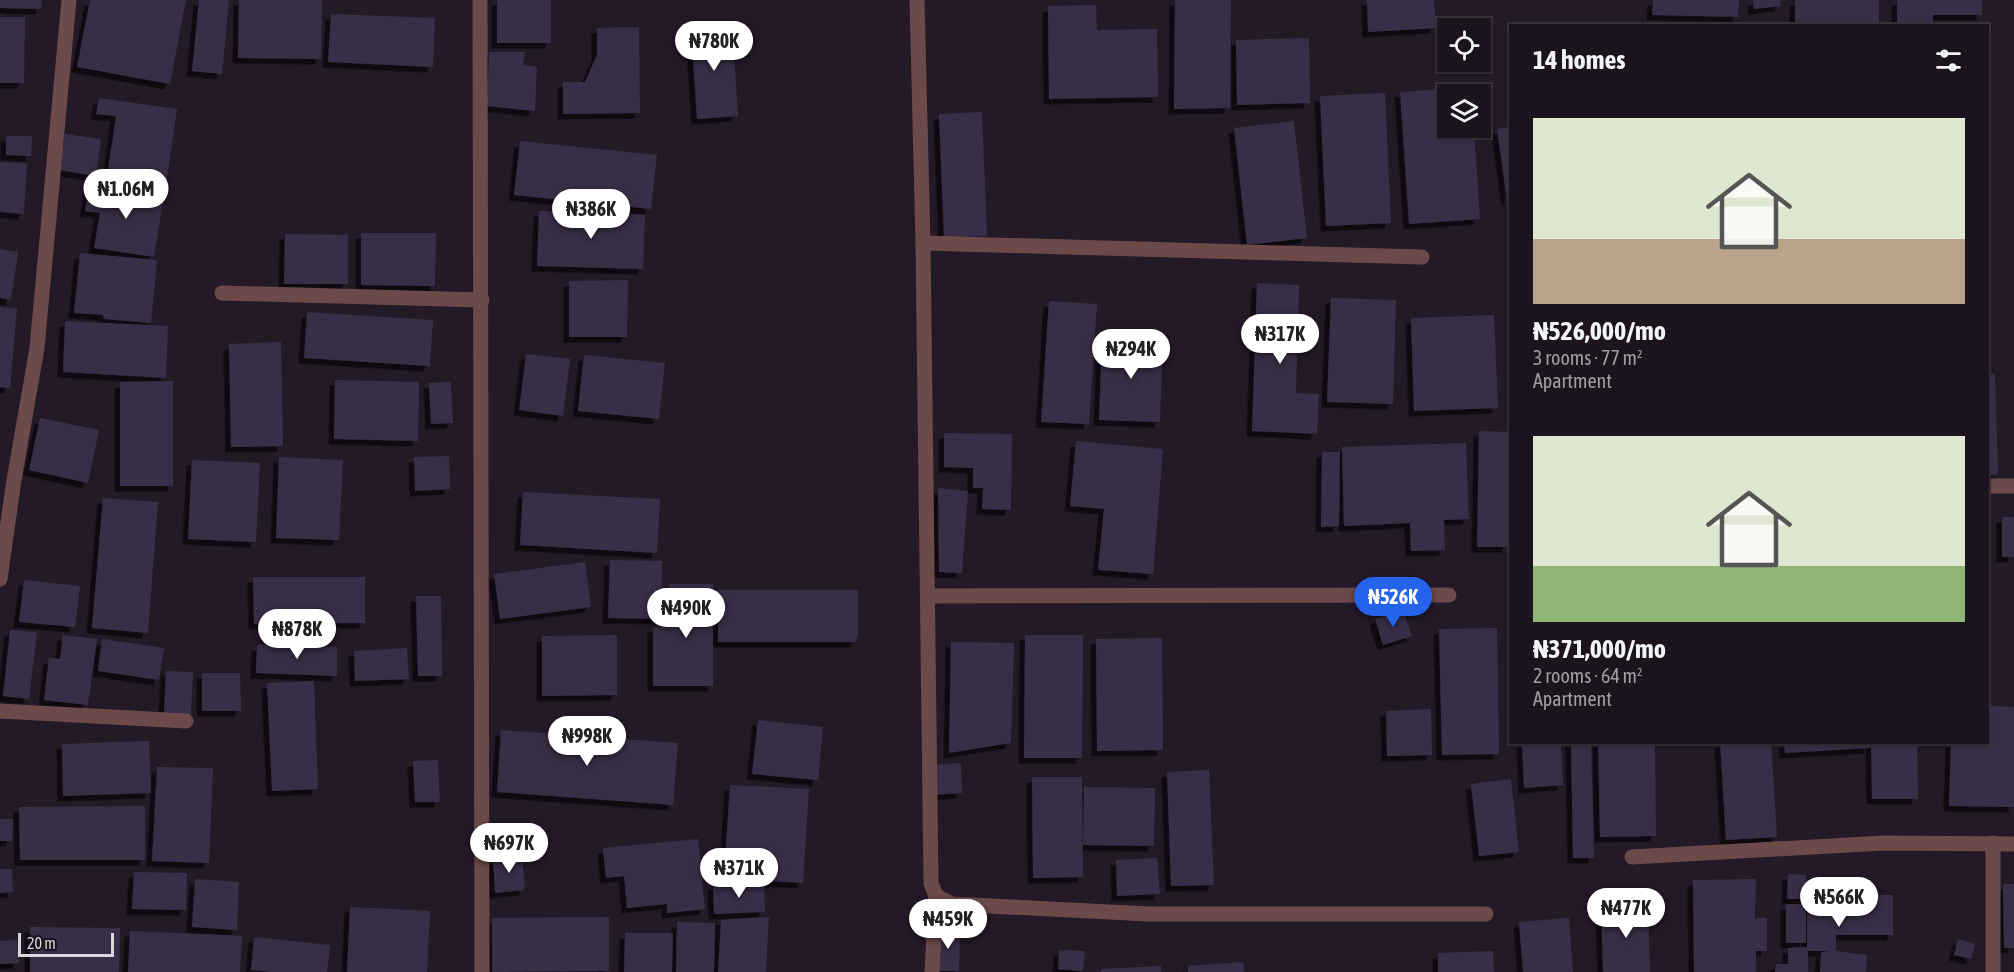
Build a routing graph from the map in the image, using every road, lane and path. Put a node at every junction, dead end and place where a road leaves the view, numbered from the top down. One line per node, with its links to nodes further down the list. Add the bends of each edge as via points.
1 (69, 0): 8 (street, via 37,348)
2 (480, 0): 7 (street)
3 (917, 0): 4 (street)
4 (923, 243): 5 (street); 13 (street)
5 (1422, 257)
6 (222, 293): 7 (street)
7 (482, 300): 21 (street)
8 (7, 479): 11 (street)
9 (1989, 486): 10 (street)
10 (2014, 486)
11 (0, 579)
12 (1449, 595): 13 (street)
13 (928, 596): 19 (street, via 931,883)
14 (0, 711): 15 (street)
15 (186, 721)
16 (1993, 843): 17 (street); 18 (street, via 1884,843); 23 (street)
17 (2014, 844)
18 (1632, 857)
19 (936, 896): 20 (street, via 952,904 1148,914); 22 (street)
20 (1486, 914)
21 (482, 972)
22 (932, 972)
23 (1993, 972)

